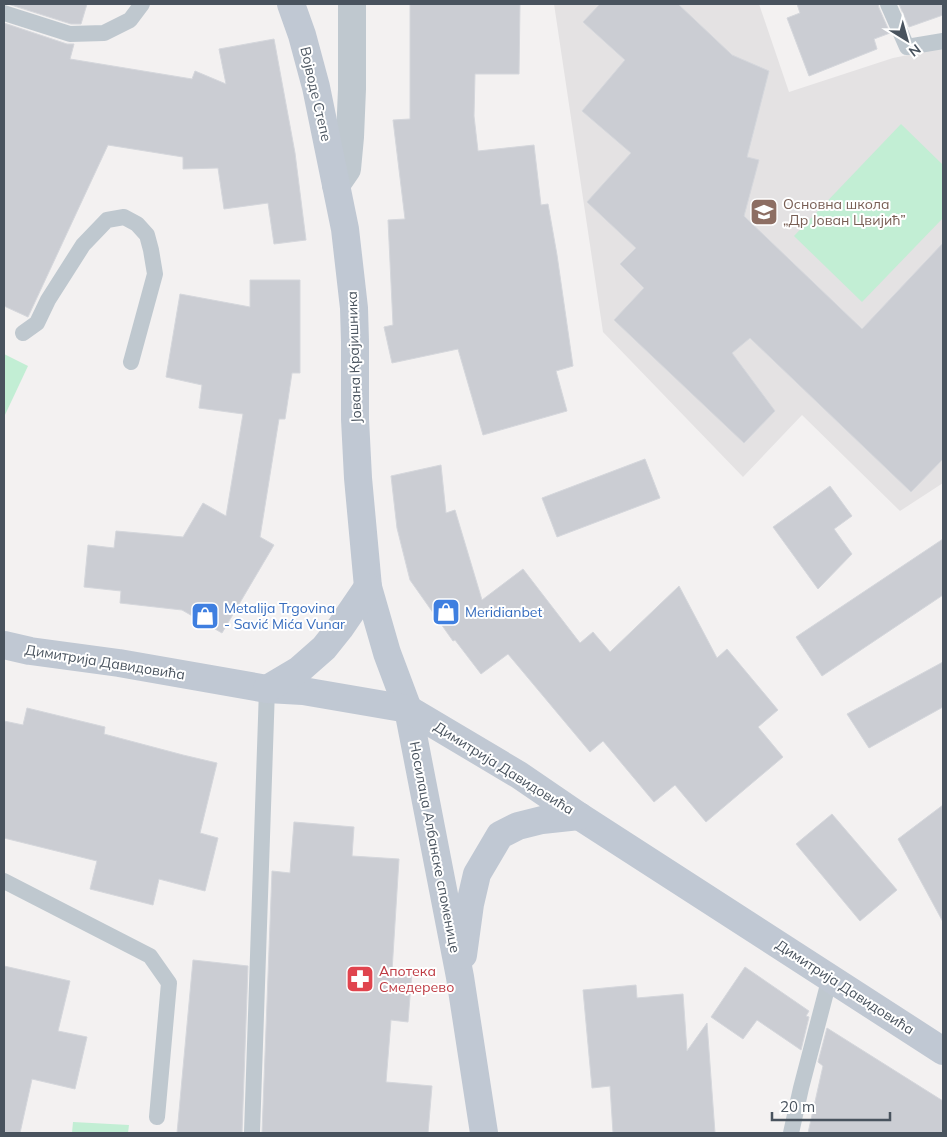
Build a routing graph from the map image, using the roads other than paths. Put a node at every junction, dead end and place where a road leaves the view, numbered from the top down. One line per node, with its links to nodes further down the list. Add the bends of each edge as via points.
1 (142, 4): 5 (lane, via 130,20 104,34 70,34)
2 (291, 4): 7 (main road, Војводе Степе, via 316,87)
3 (352, 4): 7 (street, via 350,137 347,169)
4 (888, 4): 6 (lane, via 907,47)
5 (4, 13)
6 (943, 41)
7 (336, 185): 10 (main road, Јована Крајишника, via 345,229 354,308 355,419)
8 (22, 333): 9 (lane, via 38,323 48,300 83,245 107,220 124,217 137,224 146,235 155,274)
9 (131, 362)
10 (368, 586): 12 (main road, via 324,648 299,670); 13 (main road, Јована Крајишника, via 387,653)
11 (4, 645): 12 (main road, Димитрија Давидовића)
12 (267, 689): 13 (main road, Димитрија Давидовића, via 303,691); 20 (lane)
13 (408, 709): 14 (main road, Димитрија Давидовића, via 519,775); 16 (main road, Носилаца Албанске споменице)
14 (579, 816): 16 (main road, via 542,820 500,835 477,874); 17 (main road, Димитрија Давидовића)
15 (4, 881): 19 (lane, via 150,956 169,983)
16 (460, 977): 21 (main road, Носилаца Албанске споменице)
17 (830, 977): 18 (main road, Димитрија Давидовића); 22 (lane)
18 (943, 1051)
19 (157, 1117)
20 (252, 1133)
21 (484, 1133)
22 (791, 1133)

